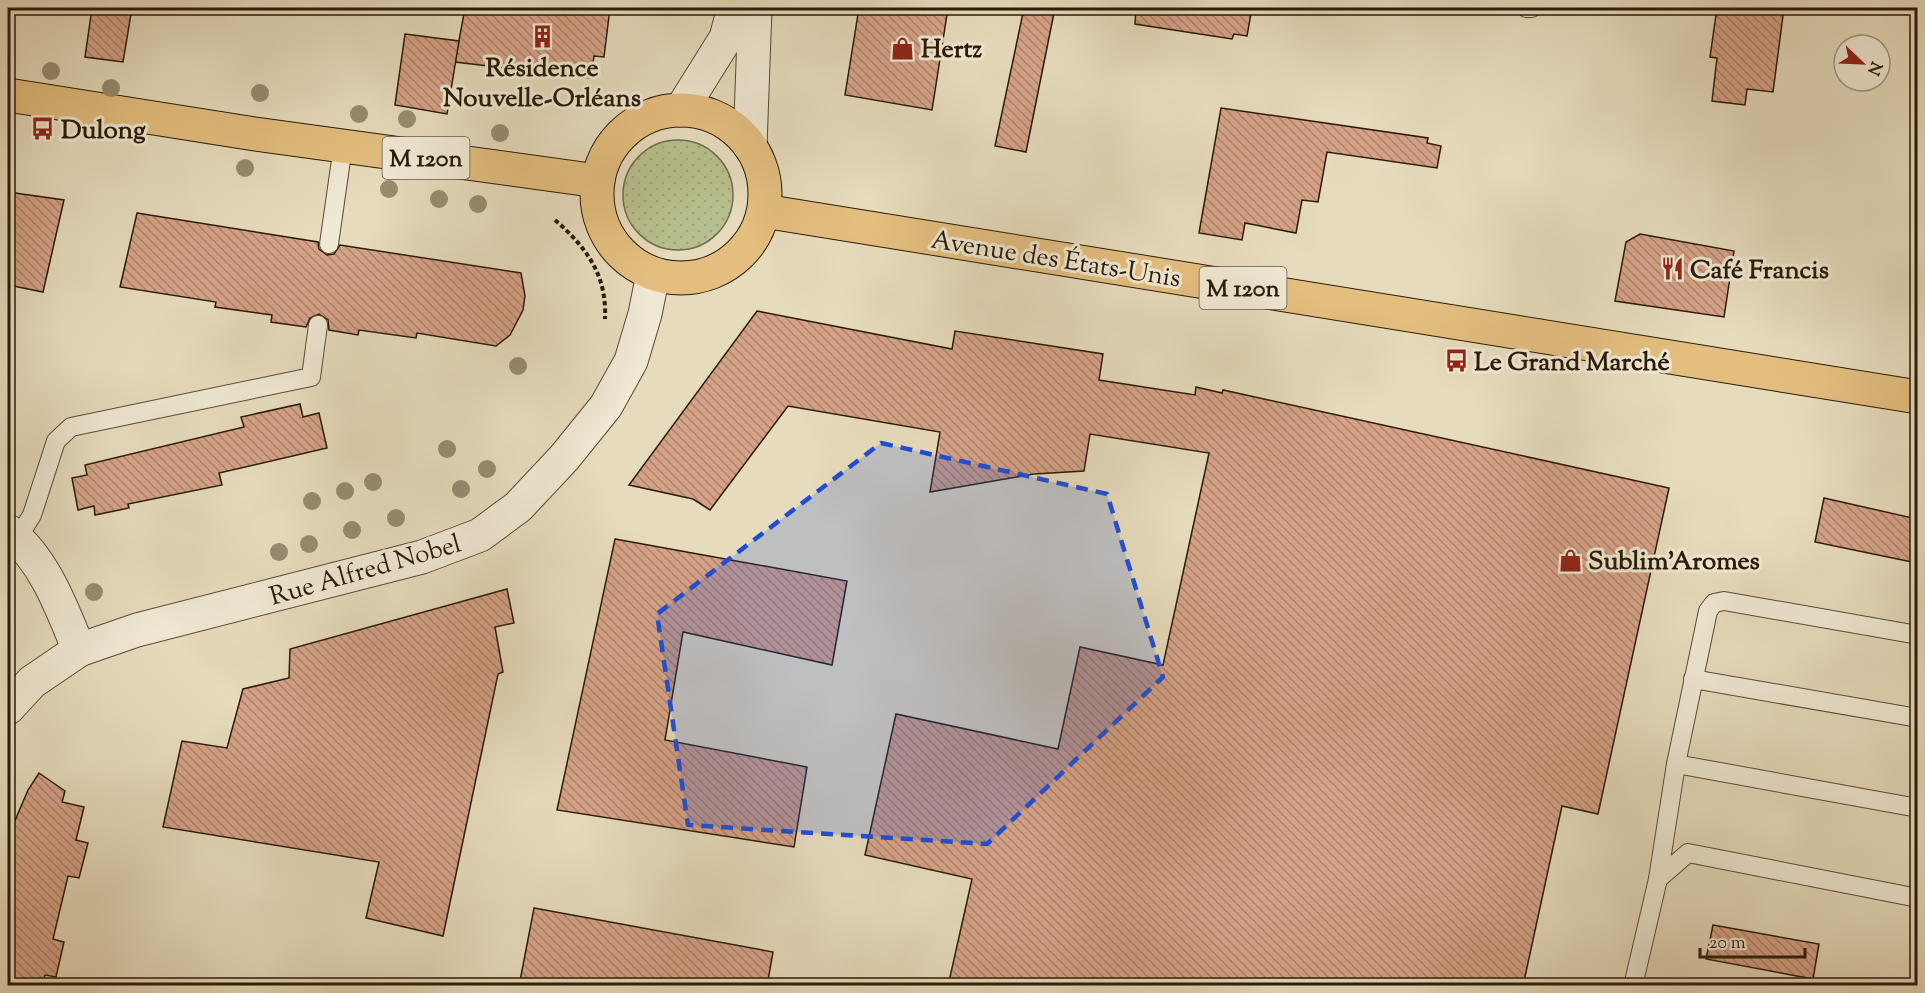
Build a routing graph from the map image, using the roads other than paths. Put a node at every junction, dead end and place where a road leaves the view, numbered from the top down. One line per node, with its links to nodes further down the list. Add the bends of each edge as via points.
1 (734, 8): 6 (street, via 726,38)
2 (756, 8): 8 (street)
3 (1526, 8): 4 (lane)
4 (1532, 8)
5 (8, 95): 7 (main road, M 120n)
6 (681, 110): 8 (main road, via 708,114 732,126); 9 (main road, via 657,113 618,138)
7 (343, 146): 9 (main road, M 120n); 11 (lane)
8 (750, 146): 10 (main road, via 761,166)
9 (597, 181): 12 (main road, via 596,204 615,247 632,264)
10 (764, 211): 12 (main road, via 753,238 734,260 710,274 681,279); 14 (main road, Avenue des États-Unis / M 120n)
11 (329, 244)
12 (653, 274): 17 (street, Rue Alfred Nobel, via 630,361 606,406 518,507 480,535 422,557 137,630)
13 (318, 326): 15 (lane, via 311,377 71,427 56,441 32,515)
14 (1917, 397)
15 (13, 535): 17 (street, via 54,589)
16 (1917, 635): 18 (lane, via 1724,601 1714,603 1708,610)
17 (79, 650): 19 (street, Rue Alfred Nobel, via 33,682)
18 (1693, 679): 20 (lane); 21 (lane)
19 (8, 708)
20 (1917, 718)
21 (1676, 764): 22 (lane); 23 (lane)
22 (1917, 808)
23 (1658, 879): 24 (lane, via 1688,853); 25 (lane)
24 (1917, 898)
25 (1633, 986)

